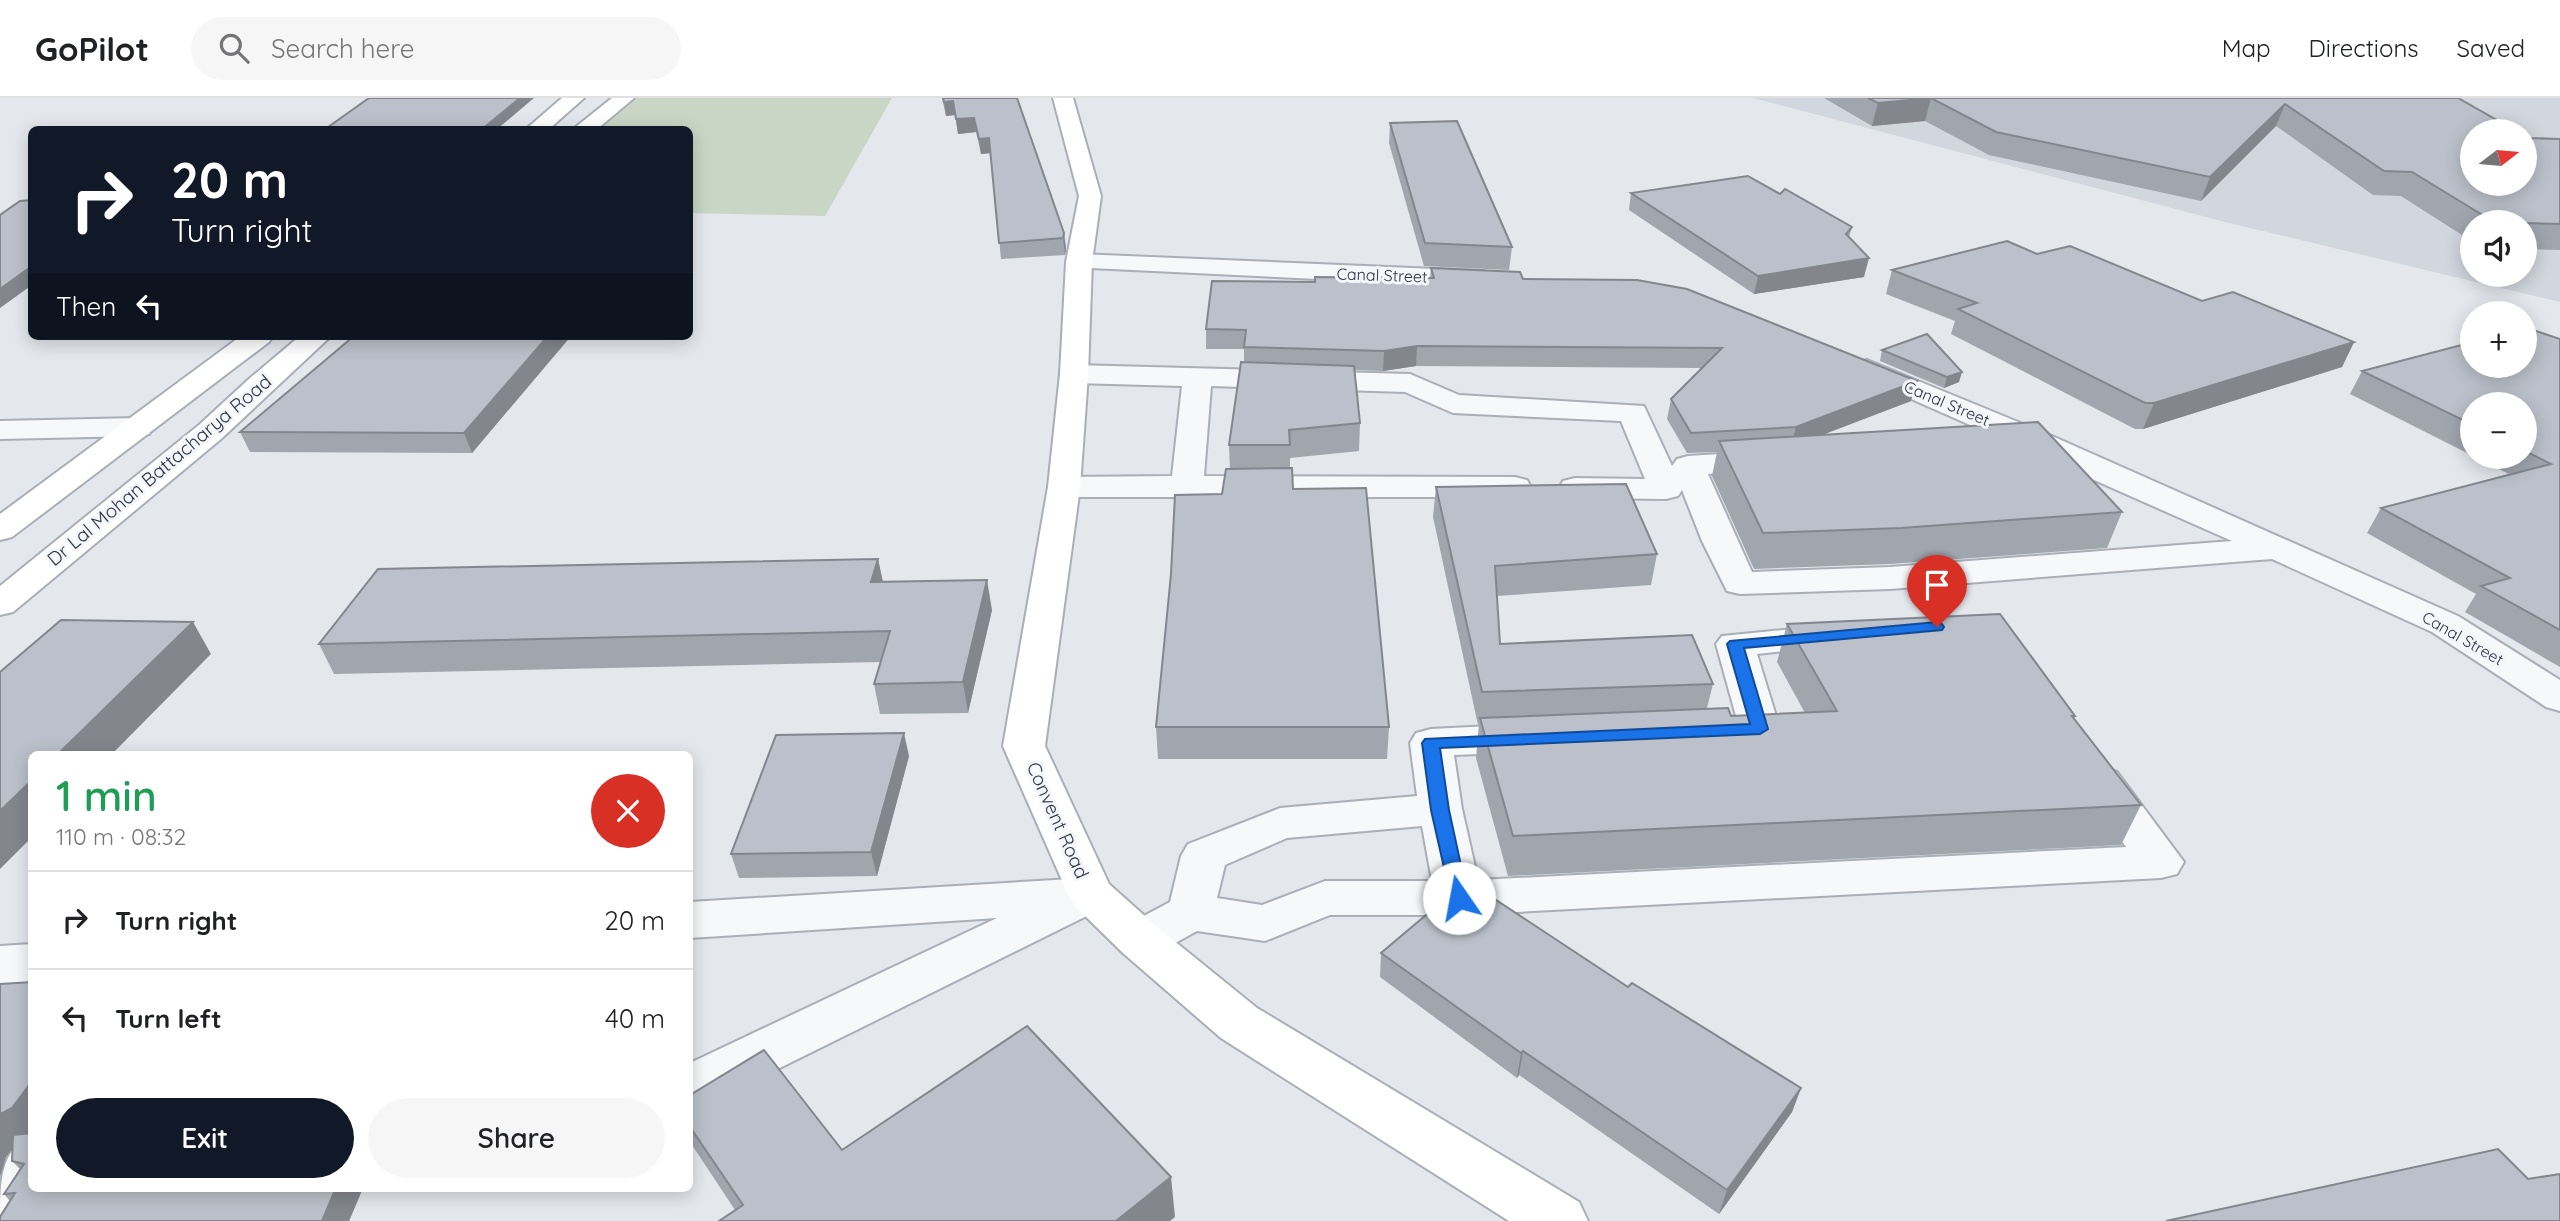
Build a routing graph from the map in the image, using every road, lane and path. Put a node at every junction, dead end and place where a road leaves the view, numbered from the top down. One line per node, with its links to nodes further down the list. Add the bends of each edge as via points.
1 (574, 98): 4 (street)
2 (624, 98): 5 (street)
3 (1063, 98): 6 (street, Convent Road, via 1090,196)
4 (540, 126)
5 (587, 126)
6 (1079, 262): 7 (street, Canal Street); 11 (street, Convent Road)
7 (1510, 280)
8 (254, 340): 13 (street, Dr Lal Mohan Battacharya Road)
9 (312, 340): 23 (street, Dr Lal Mohan Battacharya Road, via 210,432)
10 (1837, 356): 15 (street, Canal Street)
11 (1074, 374): 12 (street); 19 (street, Convent Road)
12 (1197, 377): 18 (street); 18 (street, via 1410,383 1452,404 1633,412 1667,489)
13 (138, 427): 14 (street); 20 (street, Dr Lal Mohan Battacharya Road)
14 (0, 430)
15 (2038, 444): 16 (street); 21 (street, Canal Street); 22 (street)
16 (1978, 448)
17 (1798, 459): 22 (street, via 1688,466 1740,583 1890,578)
18 (1186, 485): 19 (street)
19 (1064, 487): 30 (street, Convent Road, via 1024,746)
20 (0, 530)
21 (2277, 549): 22 (street); 25 (street, Canal Street, via 2445,624)
22 (2210, 553)
23 (0, 604)
24 (1868, 633): 26 (street, via 1735,644 1760,729)
25 (2560, 698)
26 (1691, 732)
27 (1568, 737): 29 (street, via 1431,743)
28 (2082, 753): 31 (street, via 2161,862)
29 (1440, 810): 31 (street); 32 (street, via 1280,823 1204,856)
30 (1091, 894): 33 (street); 34 (street, Convent Road); 37 (street)
31 (1459, 898): 32 (street, via 1325,898 1265,923)
32 (1191, 912): 34 (street)
33 (693, 920)
34 (1140, 940): 40 (street, Convent Road, via 1238,1023)
35 (28, 963): 36 (street)
36 (0, 965)
37 (693, 1086)
38 (28, 1164): 39 (street)
39 (0, 1206)
40 (1559, 1221)

